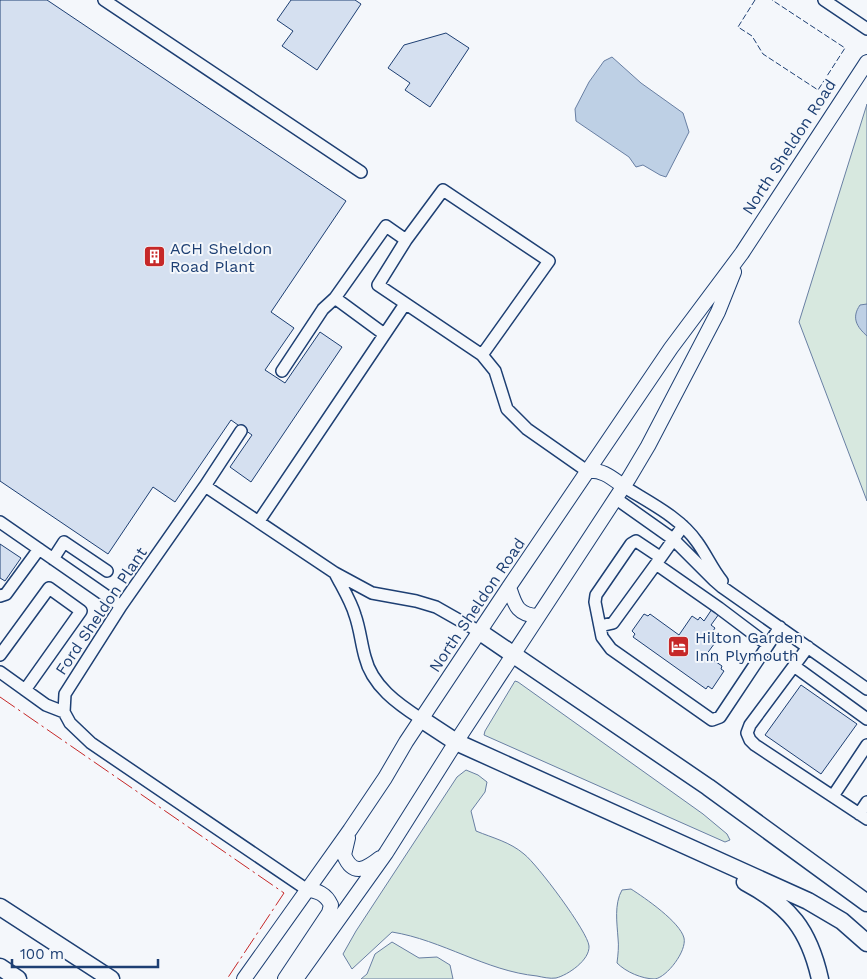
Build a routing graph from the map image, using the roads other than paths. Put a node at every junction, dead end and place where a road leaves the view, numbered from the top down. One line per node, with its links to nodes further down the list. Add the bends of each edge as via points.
1 (104, 0): 5 (street)
2 (824, 0): 3 (street)
3 (867, 29)
4 (867, 62): 7 (main road, North Sheldon Road)
5 (361, 172)
6 (406, 240): 8 (street, via 386,226); 9 (street, via 378,285); 11 (street, via 443,190 549,262)
7 (742, 253): 14 (main road, North Sheldon Road, via 671,348); 16 (main road, North Sheldon Road, via 718,312 648,446)
8 (335, 298): 10 (street); 12 (street)
9 (405, 304): 10 (street); 11 (street)
10 (384, 334): 18 (street)
11 (482, 355): 14 (street, via 494,371 507,409 527,429)
12 (282, 371)
13 (241, 431): 15 (street, Ford Sheldon Plant)
14 (587, 472): 16 (main road, via 604,473); 29 (main road, North Sheldon Road)
15 (205, 486): 18 (street); 32 (street, Ford Sheldon Plant)
16 (623, 486): 17 (main road, North Sheldon Road); 20 (street)
17 (615, 498): 21 (street); 33 (main road, North Sheldon Road)
18 (259, 521): 28 (street)
19 (0, 522): 22 (street)
20 (683, 526): 21 (street); 23 (street)
21 (673, 539): 25 (street); 26 (street)
22 (40, 549): 24 (street); 31 (street, via 6,594)
23 (704, 554): 25 (street); 30 (street)
24 (53, 558): 27 (street, via 64,542); 32 (street)
25 (693, 559): 30 (street)
26 (658, 561): 34 (street, via 613,623); 34 (street, via 636,541 631,544 596,595); 37 (street)
27 (107, 570)
28 (335, 573): 36 (street, via 372,593 436,607); 47 (street, via 355,613 371,674 381,688)
29 (509, 587): 33 (main road, via 519,610); 36 (main road, North Sheldon Road)
30 (732, 594): 35 (street)
31 (0, 596)
32 (121, 606): 45 (street, Ford Sheldon Plant, via 65,694)
33 (538, 616): 39 (main road, North Sheldon Road)
34 (600, 626): 37 (street, via 602,637 611,649 712,720 720,717)
35 (780, 627): 37 (street); 38 (street)
36 (480, 632): 39 (highway); 47 (main road, North Sheldon Road)
37 (768, 645)
38 (808, 647): 41 (street); 43 (street)
39 (513, 654): 48 (main road, North Sheldon Road); 53 (highway)
40 (0, 655): 44 (street, via 49,588 81,611)
41 (794, 666): 46 (street); 50 (street, via 747,733 755,745)
42 (0, 672): 44 (street)
43 (867, 688)
44 (25, 690): 45 (street, via 46,705)
45 (64, 712): 57 (street, via 70,723 91,743)
46 (867, 718)
47 (421, 719): 48 (highway); 54 (main road, North Sheldon Road)
48 (456, 742): 55 (highway); 56 (main road, North Sheldon Road)
49 (867, 745): 50 (street)
50 (833, 796): 52 (street)
51 (867, 802): 52 (street)
52 (863, 817)
53 (767, 829): 58 (highway); 59 (highway)
54 (350, 830): 56 (main road, via 344,855 351,866 362,869); 57 (main road, North Sheldon Road)
55 (662, 836): 61 (highway, via 824,909); 68 (highway, via 760,891 785,909 808,939)
56 (386, 852): 67 (main road, North Sheldon Road)
57 (306, 890): 65 (main road, North Sheldon Road); 66 (main road, via 322,894 331,905 329,913)
58 (867, 892)
59 (867, 903)
60 (0, 907): 64 (highway)
61 (867, 943)
62 (0, 967): 63 (highway)
63 (18, 979)
64 (110, 979)
65 (244, 979)
66 (285, 979)
67 (296, 979)
68 (820, 979)

